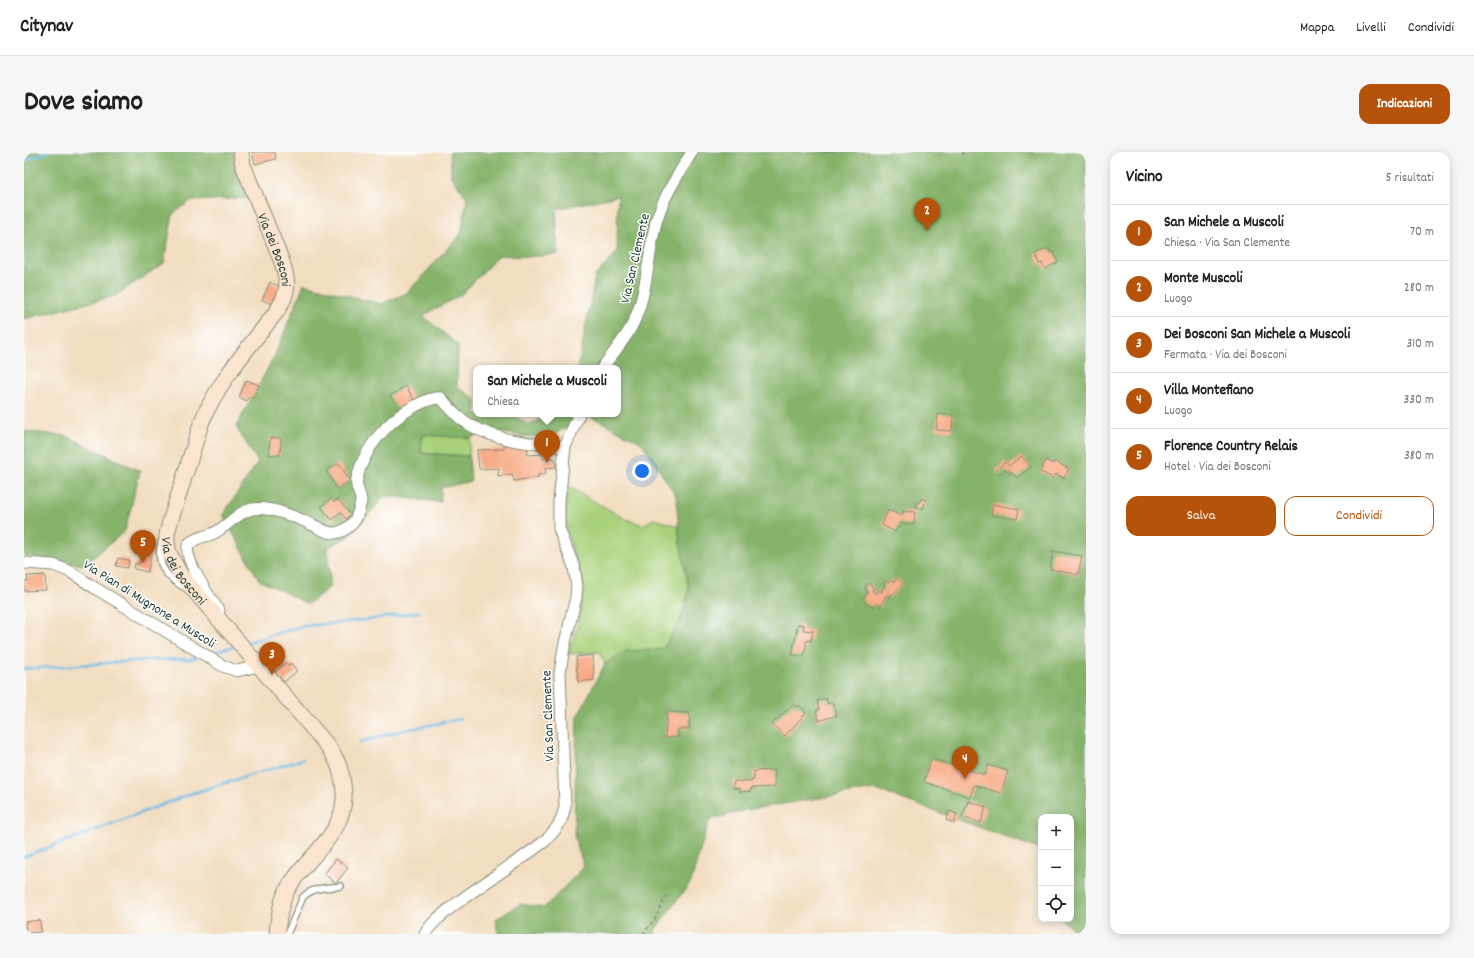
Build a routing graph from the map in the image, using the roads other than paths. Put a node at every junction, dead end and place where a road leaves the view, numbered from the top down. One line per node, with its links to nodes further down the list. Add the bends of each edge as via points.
1 (241, 152): 7 (main road, Via dei Bosconi, via 245,171 288,278 288,286 277,312 220,386 207,409 169,528 167,543 172,561 180,574)
2 (692, 152): 3 (street, Via San Clemente, via 665,197 656,222 645,285 636,316 629,331)
3 (604, 365)
4 (578, 417): 5 (street, Via San Clemente)
5 (565, 447): 7 (street, via 491,434 460,418 441,398 435,397 403,412 389,423 360,467 356,481 361,500 356,518 351,525 336,533 328,533 276,511 253,509 241,513 223,529 189,544 187,549 192,566); 12 (street, Via San Clemente, via 559,501 559,529 574,567 577,586 560,673 565,806 562,819 545,841 466,896 441,916)
6 (24, 563): 8 (street, Via Pian di Mugnone a Muscoli, via 53,565 69,570 223,666 237,671)
7 (236, 640): 8 (main road, Via dei Bosconi)
8 (258, 666): 10 (main road, Via dei Bosconi, via 335,755 344,790 342,812 332,834 287,892 280,910)
9 (341, 886): 11 (lane, via 318,889 303,897)
10 (277, 934)
11 (287, 934)
12 (425, 934)

